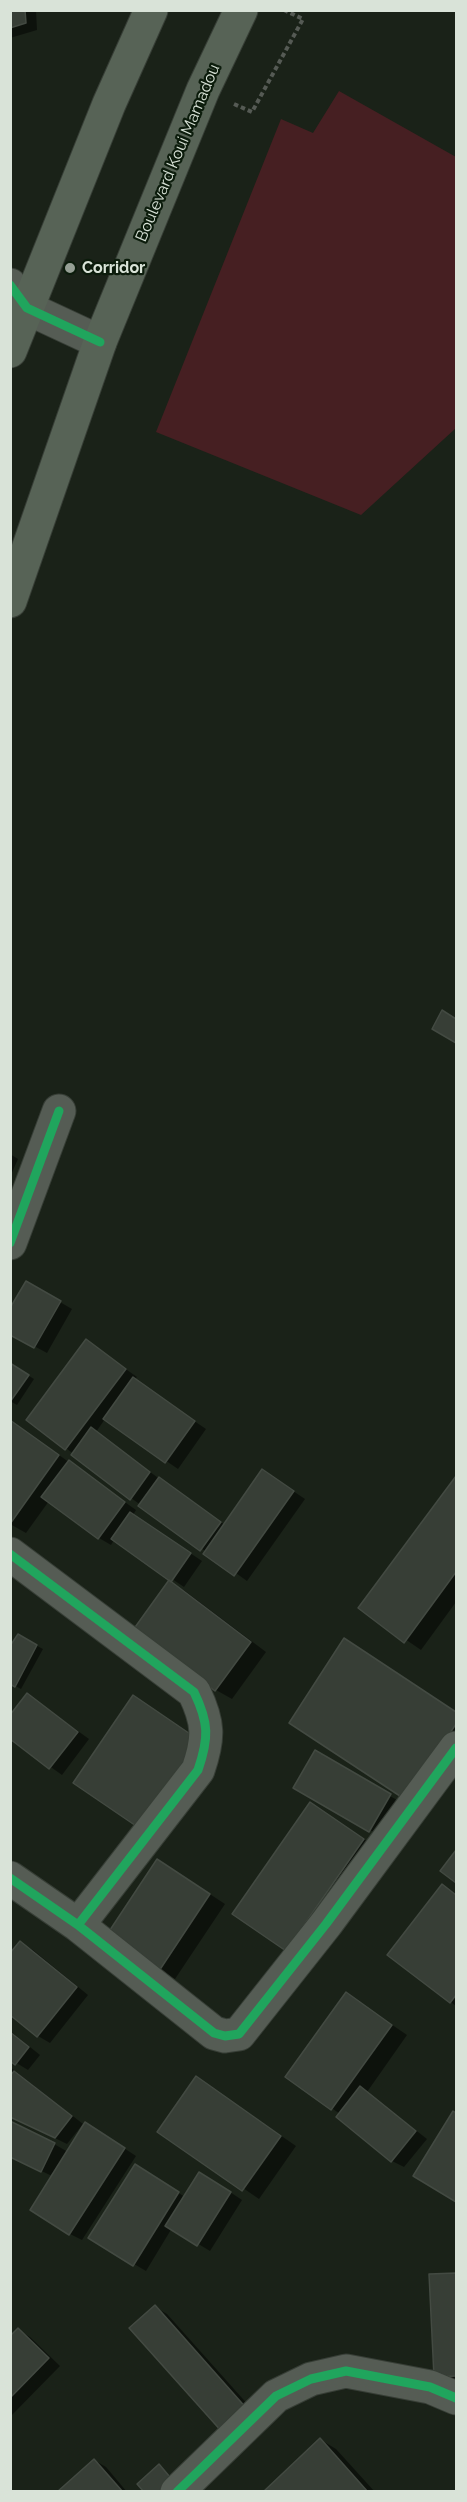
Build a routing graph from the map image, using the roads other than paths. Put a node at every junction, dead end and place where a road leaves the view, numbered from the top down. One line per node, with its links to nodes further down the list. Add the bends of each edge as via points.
1 (151, 10): 3 (main road)
2 (241, 10): 4 (main road, Boulevard Koui Mamadou, via 203,90)
3 (19, 297): 4 (street); 5 (main road)
4 (100, 342): 6 (main road, Boulevard Koui Mamadou)
5 (10, 351)
6 (10, 602)
7 (59, 1111): 8 (street)
8 (10, 1243)
9 (10, 1554): 12 (street, via 194,1692 205,1715 207,1732 198,1770)
10 (456, 1748): 12 (street, via 239,2034 214,2033)
11 (10, 1878): 12 (street)
12 (78, 1925)
13 (456, 2398): 14 (street, via 430,2387 346,2371 311,2379 276,2396)
14 (177, 2492)

